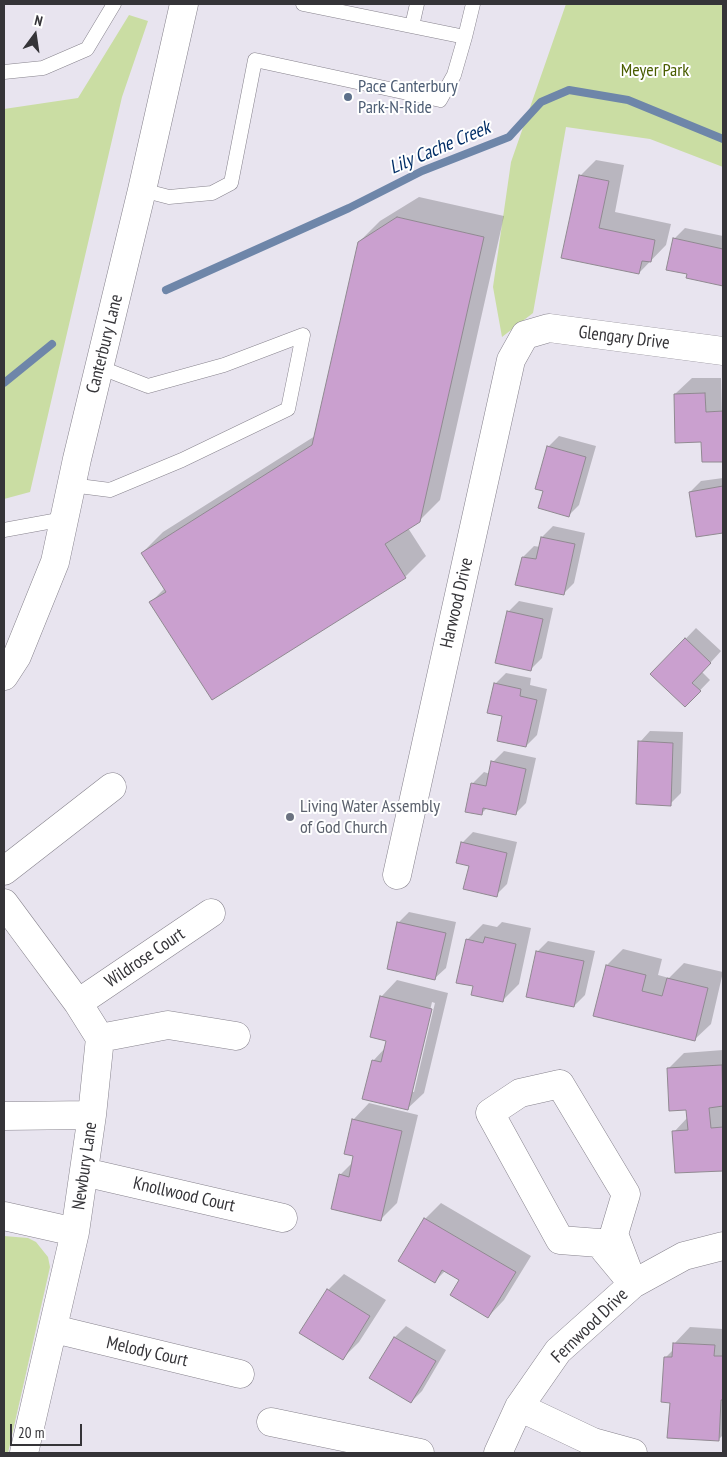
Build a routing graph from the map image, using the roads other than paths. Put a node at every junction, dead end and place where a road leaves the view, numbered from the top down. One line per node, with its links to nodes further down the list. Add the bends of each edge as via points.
1 (114, 4): 9 (lane, via 87,49 43,68)
2 (184, 4): 10 (street, Canterbury Lane)
3 (303, 4): 6 (lane)
4 (417, 4): 7 (lane)
5 (473, 4): 8 (lane)
6 (320, 5): 7 (lane)
7 (412, 26): 8 (lane)
8 (465, 37): 10 (lane, via 454,75 440,100 255,60 231,183 212,193 168,198)
9 (4, 72)
10 (142, 190): 13 (street, Canterbury Lane)
11 (525, 335): 12 (street, Glengary Drive, via 549,328); 20 (street, Harwood Drive, via 511,360)
12 (723, 351)
13 (99, 367): 14 (street, Canterbury Lane); 14 (lane, via 148,386 224,365 303,335 288,409 182,460 110,490)
14 (71, 485): 15 (street, Canterbury Lane)
15 (64, 519): 16 (lane); 17 (street, Canterbury Lane, via 55,562 17,656)
16 (4, 530)
17 (4, 676)
18 (112, 787): 19 (street)
19 (4, 871)
20 (396, 875)
21 (4, 903): 23 (street)
22 (211, 914): 23 (street, Wildrose Court)
23 (78, 1003): 25 (street)
24 (236, 1036): 25 (street, via 168,1025)
25 (100, 1038): 26 (street, Newbury Lane)
26 (92, 1115): 27 (street); 28 (street, Newbury Lane)
27 (4, 1116)
28 (84, 1172): 30 (street, Knollwood Court); 31 (street, Newbury Lane)
29 (4, 1216): 31 (street)
30 (283, 1218)
31 (75, 1232): 34 (street, Newbury Lane)
32 (723, 1246): 33 (street, Fernwood Drive, via 684,1256)
33 (633, 1284): 33 (street, via 599,1243 560,1240 490,1113 520,1093 560,1084 626,1194 614,1234); 36 (street, Fernwood Drive, via 558,1351)
34 (54, 1330): 35 (street, Melody Court); 38 (street, Newbury Lane)
35 (240, 1374)
36 (519, 1407): 40 (street, Fernwood Drive); 41 (street, via 593,1442)
37 (271, 1422): 39 (street)
38 (24, 1453)
39 (420, 1453)
40 (498, 1453)
41 (633, 1453)

